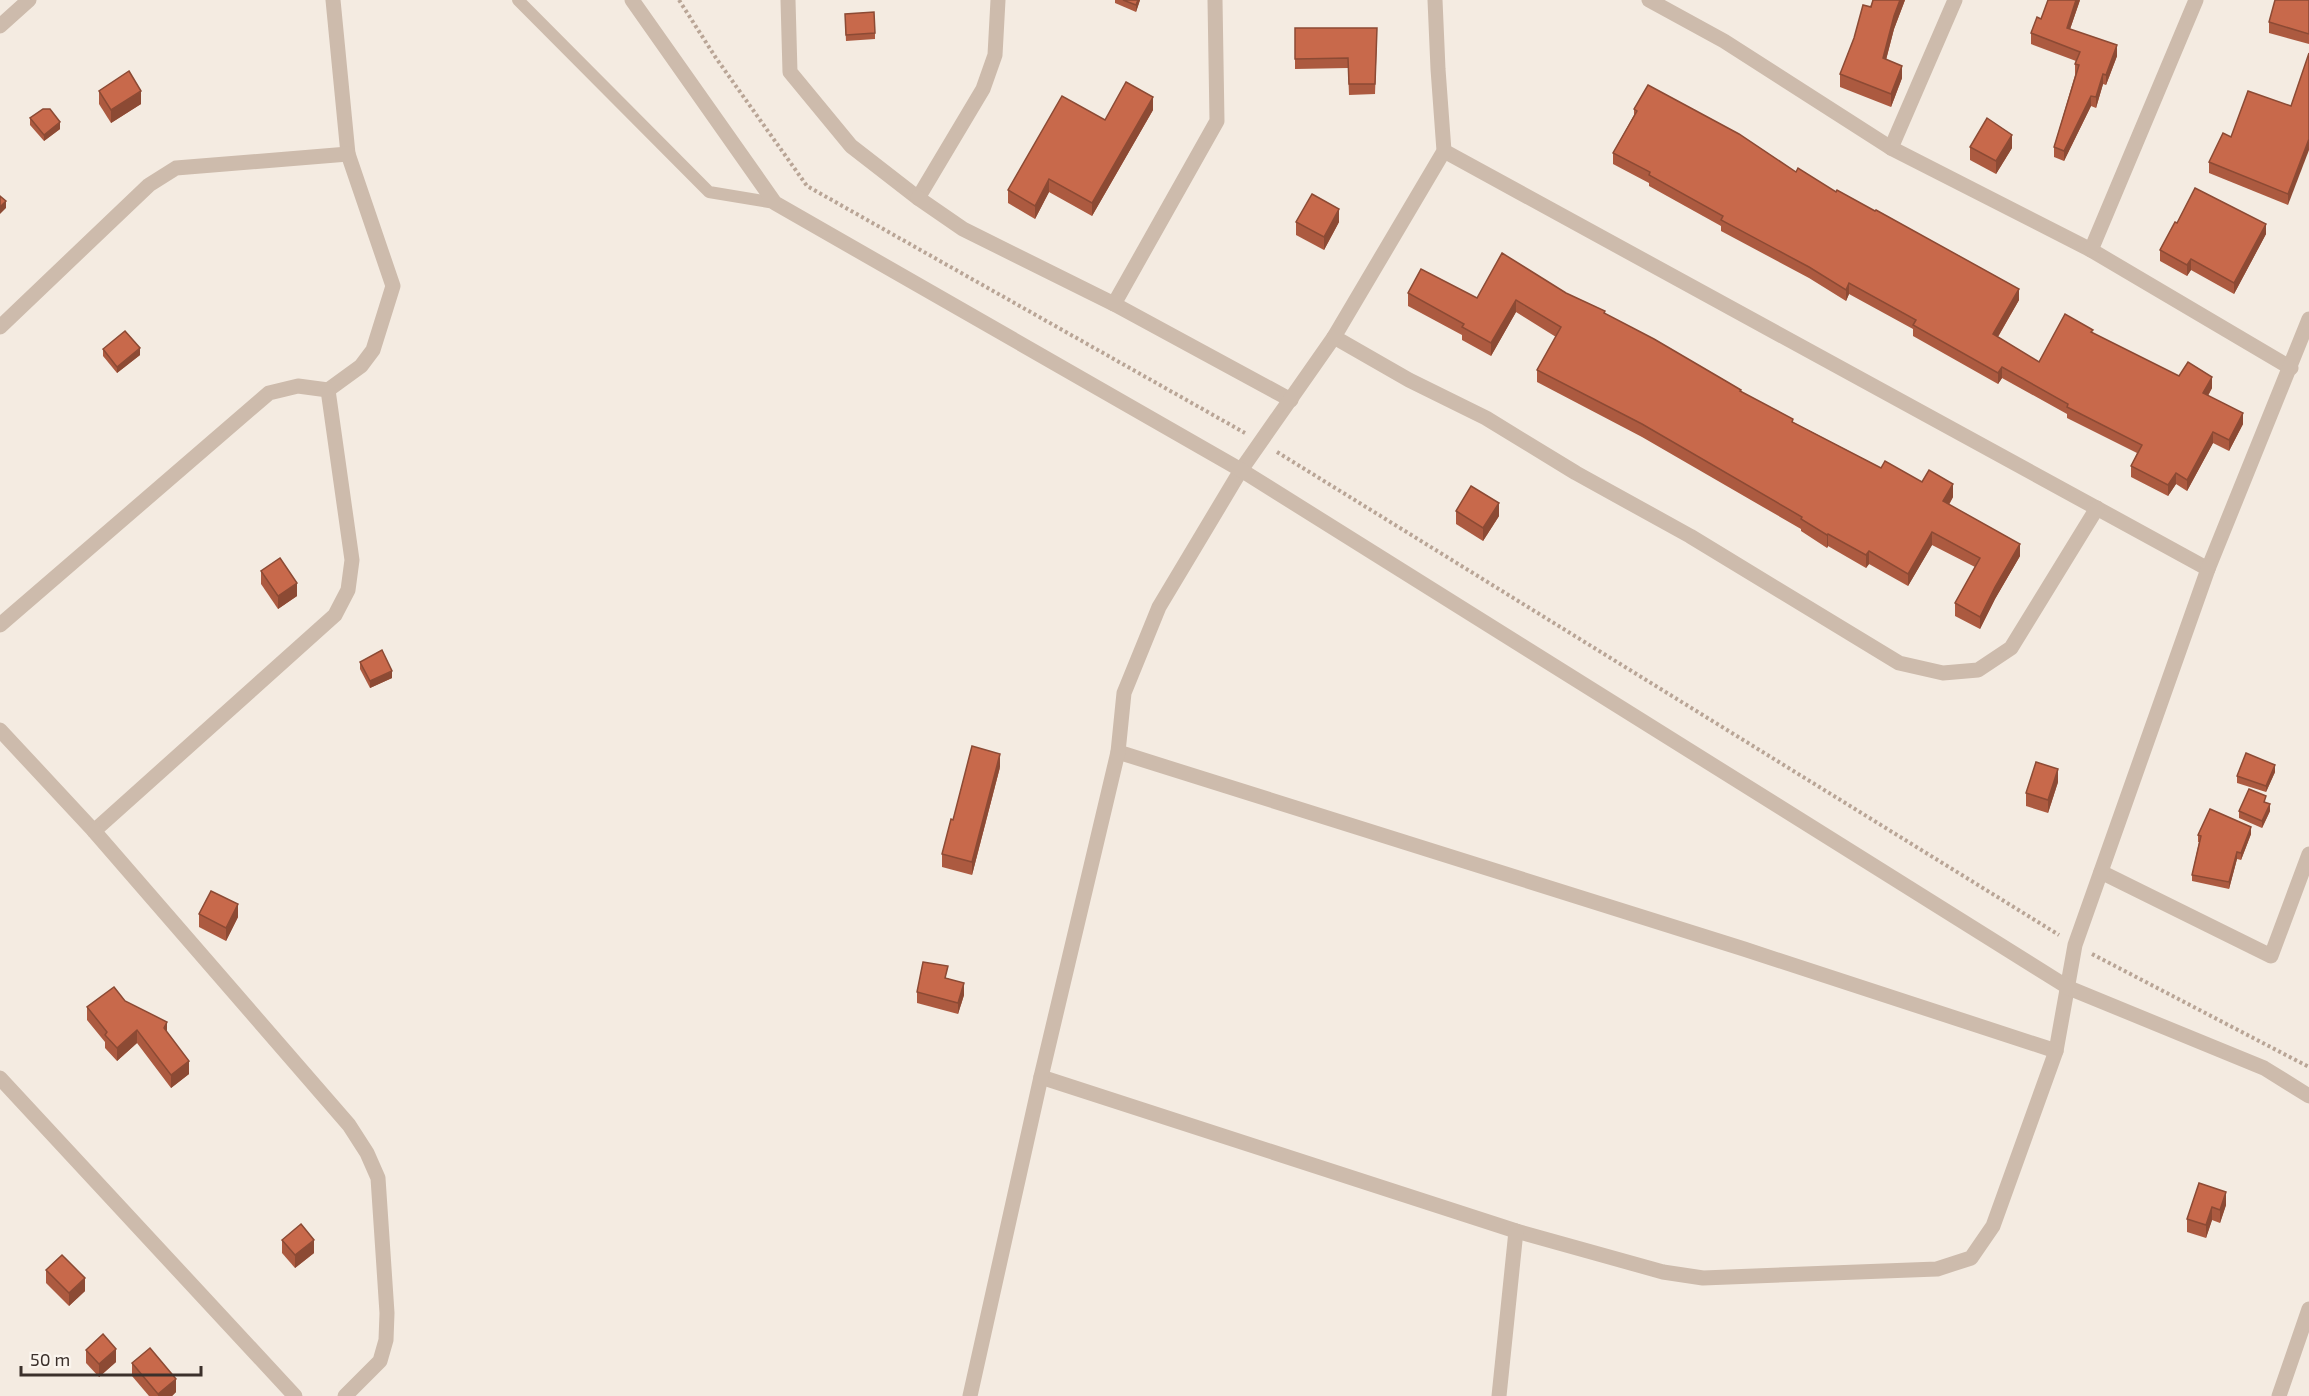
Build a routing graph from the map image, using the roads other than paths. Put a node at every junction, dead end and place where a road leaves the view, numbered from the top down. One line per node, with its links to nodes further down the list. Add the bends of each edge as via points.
1 (29, 0): 12 (street)
2 (333, 0): 15 (street)
3 (518, 0): 17 (lane, via 709,192)
4 (632, 0): 17 (street)
5 (788, 0): 16 (street, via 790,72 851,146)
6 (998, 0): 16 (street, via 994,55 983,89)
7 (1215, 0): 19 (street, via 1217,121)
8 (1435, 0): 14 (street)
9 (1648, 0): 13 (street, via 1724,41)
10 (1955, 0): 13 (street)
11 (2196, 0): 18 (street)
12 (0, 26)
13 (1891, 148): 18 (street)
14 (1444, 152): 22 (street); 27 (street)
15 (348, 154): 21 (street, via 176,168 149,184); 24 (street, via 393,286 373,350 361,366)
16 (918, 198): 19 (street, via 963,229)
17 (775, 203): 26 (street)
18 (2091, 250): 23 (street)
19 (1114, 304): 25 (street)
20 (2309, 319): 23 (street)
21 (0, 327)
22 (1334, 337): 25 (street); 27 (street, via 1486,418 1899,663 1943,673 1978,670 2011,648)
23 (2291, 368): 28 (street)
24 (328, 390): 29 (street, via 298,386 269,393); 32 (street, via 352,560 348,591 335,615)
25 (1291, 400): 26 (street)
26 (1241, 470): 31 (street, via 1159,607 1124,693); 35 (street)
27 (2097, 508): 28 (street)
28 (2208, 569): 34 (street)
29 (0, 625)
30 (0, 730): 32 (street)
31 (1118, 752): 36 (street); 37 (street)
32 (94, 831): 43 (street, via 349,1125 367,1153 378,1178 386,1340 380,1361)
33 (2309, 854): 34 (street, via 2271,956)
34 (2101, 872): 35 (street, via 2075,945)
35 (2069, 988): 36 (street); 39 (street, via 2264,1068)
36 (2056, 1051): 40 (street, via 1993,1226 1971,1258 1936,1269 1703,1278 1663,1272)
37 (1041, 1077): 40 (street); 44 (street)
38 (0, 1078): 42 (street)
39 (2309, 1096)
40 (1516, 1231): 45 (street)
41 (2309, 1309): 46 (street)
42 (295, 1396)
43 (345, 1396)
44 (970, 1396)
45 (1499, 1396)
46 (2279, 1396)

